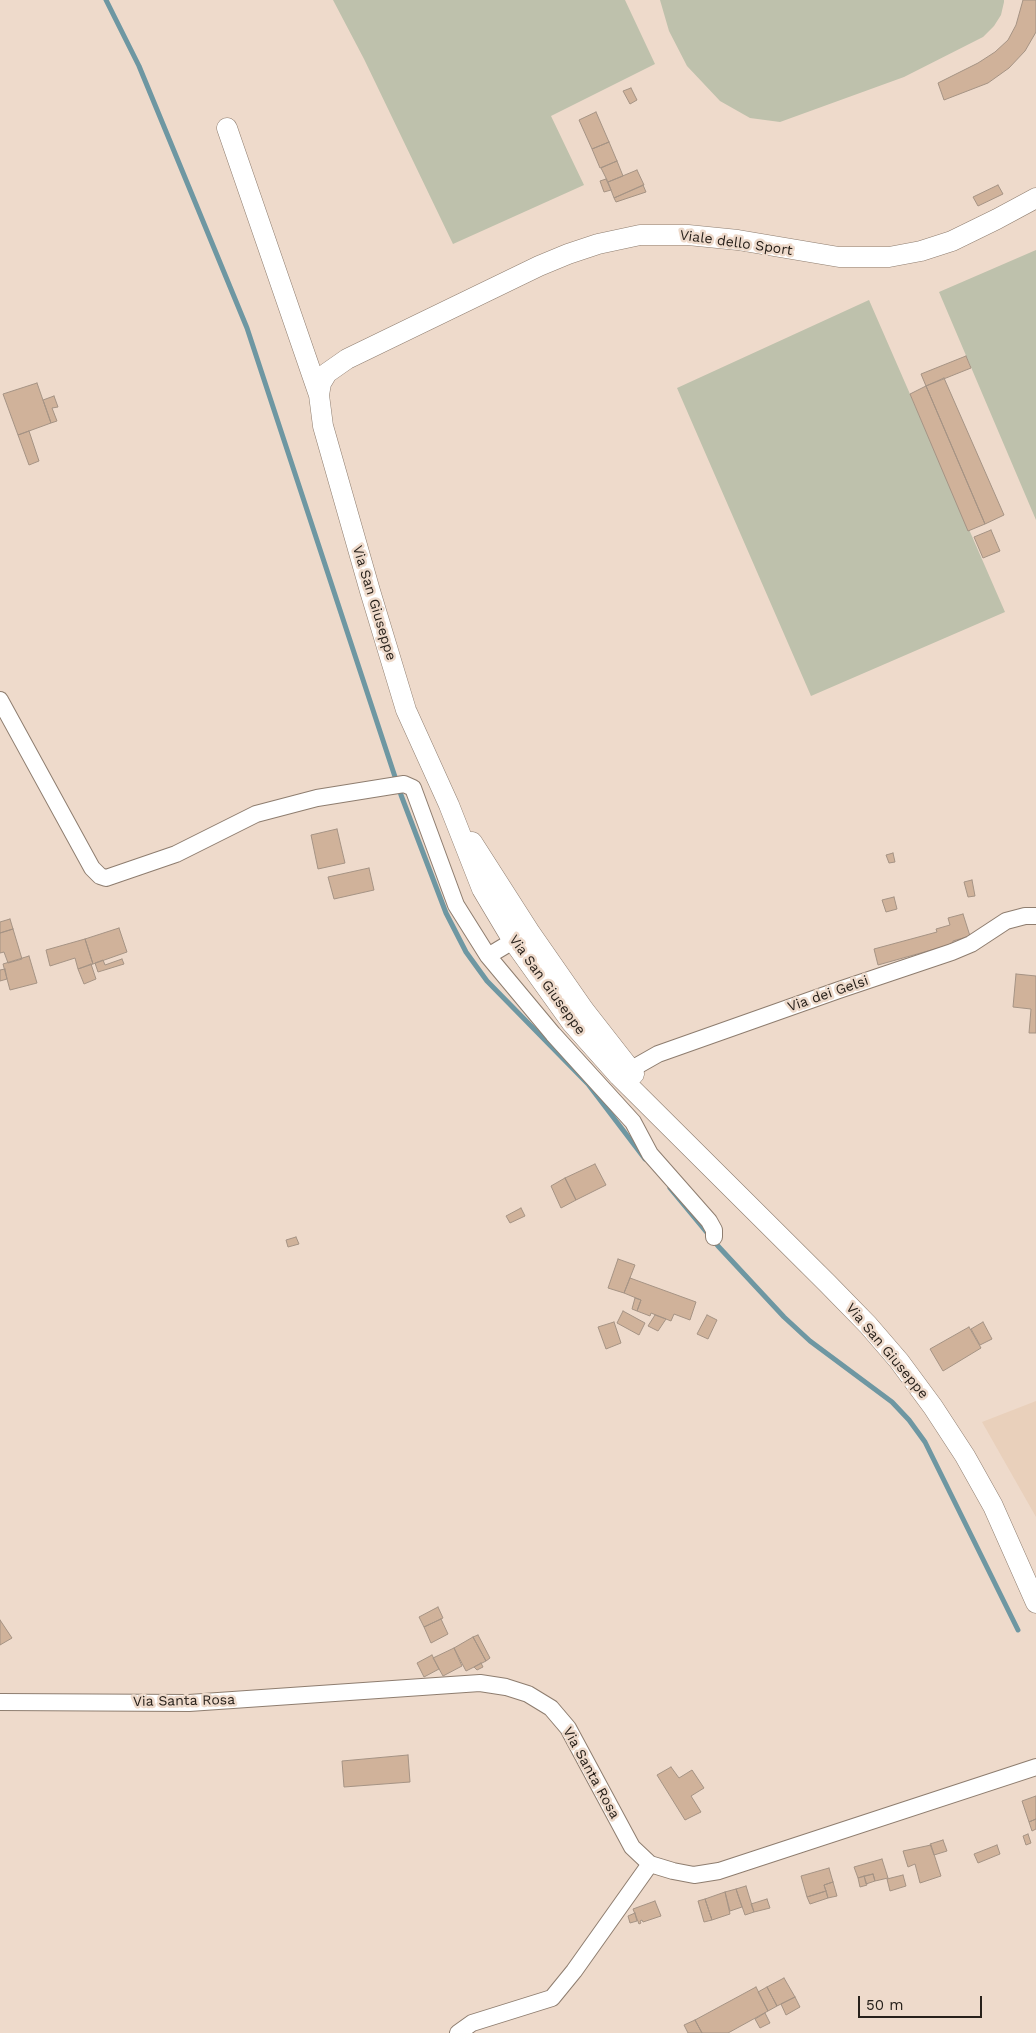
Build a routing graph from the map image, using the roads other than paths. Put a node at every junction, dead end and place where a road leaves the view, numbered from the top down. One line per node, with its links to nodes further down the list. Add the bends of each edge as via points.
1 (226, 128): 3 (street, Via San Giuseppe)
2 (1036, 198): 3 (street, Viale dello Sport, via 952,241 890,257 839,257 688,234 640,235 598,244 539,266 347,359 328,373 321,383)
3 (319, 395): 6 (street, Via San Giuseppe, via 323,426 406,710 482,889)
4 (0, 700): 7 (street, via 92,868 106,878 176,854 256,814 317,798 398,785 413,788 456,905)
5 (1036, 916): 8 (street, Via dei Gelsi, via 1006,921 971,944 952,952 658,1054)
6 (521, 936): 7 (street); 8 (street, Via San Giuseppe, via 571,1022)
7 (488, 956): 9 (street, via 633,1122 650,1154 709,1221)
8 (624, 1072): 10 (street, Via San Giuseppe, via 684,1139 868,1325 899,1361 965,1456 993,1506)
9 (714, 1237)
10 (1036, 1603)
11 (0, 1702): 13 (street, Via Santa Rosa, via 189,1703 480,1683 506,1687 528,1694 550,1708 568,1728 632,1847)
12 (1036, 1767): 13 (street, Via Santa Rosa, via 719,1871 694,1875)
13 (650, 1864): 14 (street, via 552,1998 472,2024)
14 (458, 2033)

